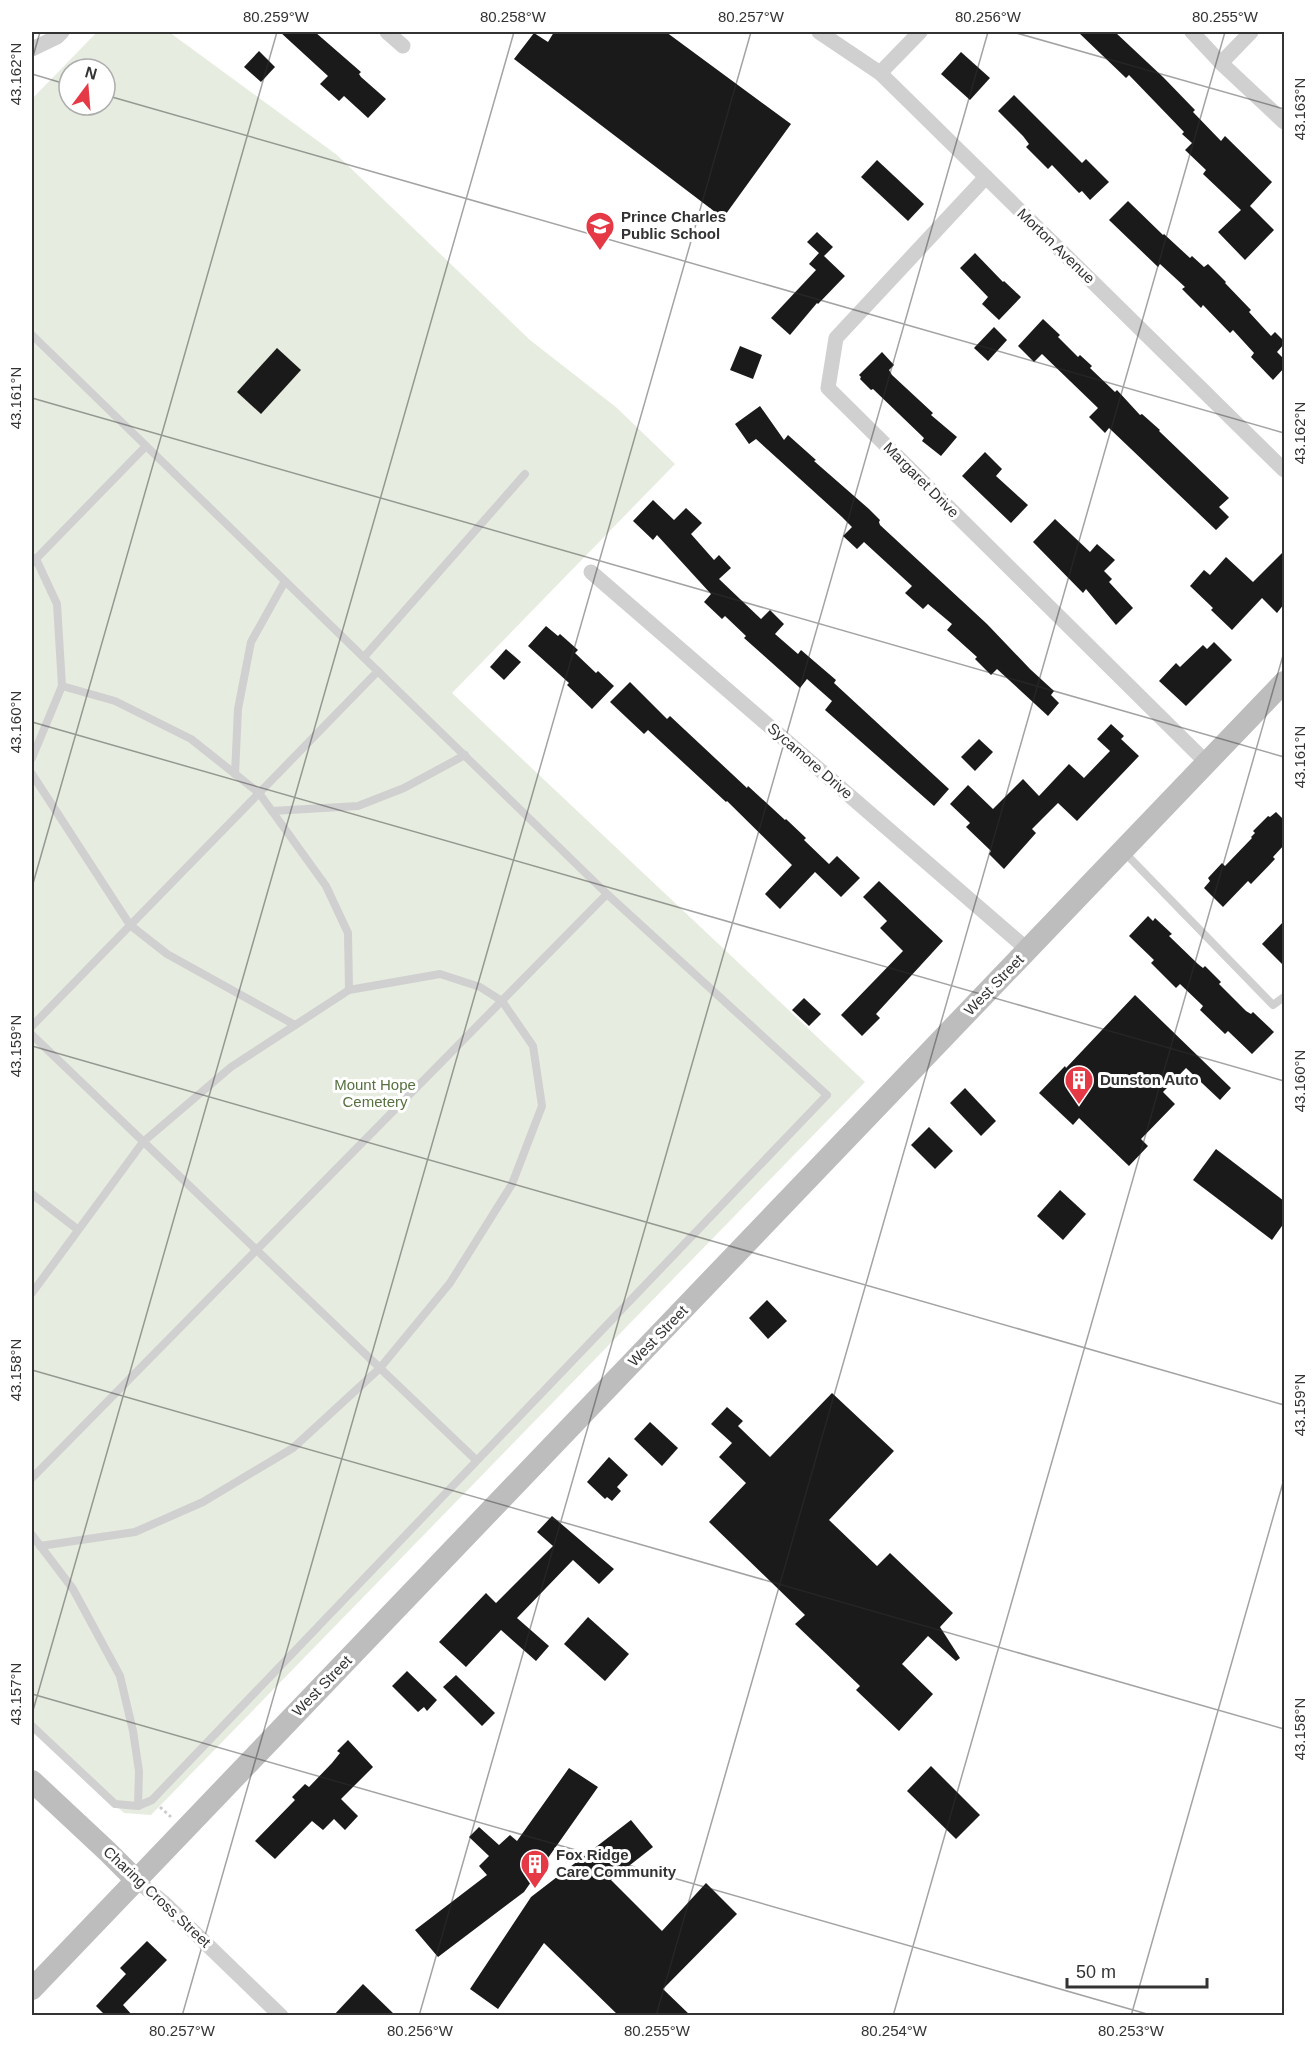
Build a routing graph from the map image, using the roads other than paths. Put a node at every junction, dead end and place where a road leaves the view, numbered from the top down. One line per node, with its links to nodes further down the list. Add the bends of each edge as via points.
1 (62, 32): 8 (street)
2 (387, 32): 7 (street)
3 (819, 32): 10 (street, Morton Avenue)
4 (920, 32): 10 (street)
5 (1192, 32): 9 (street)
6 (1251, 32): 9 (street)
7 (403, 46)
8 (32, 49)
9 (1221, 63): 11 (street)
10 (880, 73): 12 (street, Morton Avenue)
11 (1284, 122)
12 (986, 177): 15 (street, Morton Avenue); 26 (street, Margaret Drive, via 836,338 828,388)
13 (32, 335): 14 (lane)
14 (146, 446): 17 (lane); 19 (lane)
15 (1284, 470)
16 (525, 474): 20 (lane)
17 (33, 560): 23 (lane, via 57,604)
18 (591, 572): 34 (street, Sycamore Drive)
19 (285, 581): 20 (lane); 28 (lane, via 251,642 238,709)
20 (363, 657): 21 (lane)
21 (378, 671): 24 (lane); 29 (lane)
22 (1284, 682): 26 (main road, West Street)
23 (62, 686): 25 (lane); 28 (lane, via 115,701 191,739)
24 (465, 755): 30 (lane, via 404,788 358,806); 32 (lane)
25 (32, 758)
26 (1208, 763): 31 (main road, West Street)
27 (32, 774): 33 (lane)
28 (235, 774): 29 (lane)
29 (259, 793): 30 (lane); 33 (lane)
30 (272, 811): 35 (lane, via 326,886 348,933)
31 (1123, 851): 34 (main road, West Street); 36 (lane, via 1273,1005)
32 (607, 894): 37 (lane); 47 (lane, via 827,1095)
33 (130, 925): 38 (lane, via 167,954); 39 (lane)
34 (1028, 950): 54 (main road, West Street)
35 (350, 990): 37 (lane, via 440,974 480,987); 38 (lane)
36 (1284, 997)
37 (502, 1000): 44 (lane); 46 (lane, via 533,1046 542,1106 512,1184 450,1283)
38 (295, 1025): 41 (lane, via 231,1067)
39 (32, 1026)
40 (32, 1035): 41 (lane)
41 (143, 1142): 43 (lane); 44 (lane)
42 (32, 1194): 43 (lane)
43 (77, 1229): 45 (lane)
44 (256, 1250): 46 (lane); 48 (lane)
45 (32, 1293)
46 (380, 1368): 47 (lane); 50 (lane, via 293,1448 203,1502 135,1532)
47 (476, 1460): 53 (lane, via 152,1800)
48 (32, 1478)
49 (32, 1535): 50 (lane)
50 (40, 1546): 53 (lane, via 73,1589 120,1676 139,1771)
51 (32, 1726): 53 (lane, via 115,1804)
52 (32, 1781): 54 (main road, Charing Cross Street)
53 (138, 1806)
54 (136, 1880): 55 (main road, West Street); 56 (street, Charing Cross Street)
55 (32, 1989)
56 (281, 2016)

